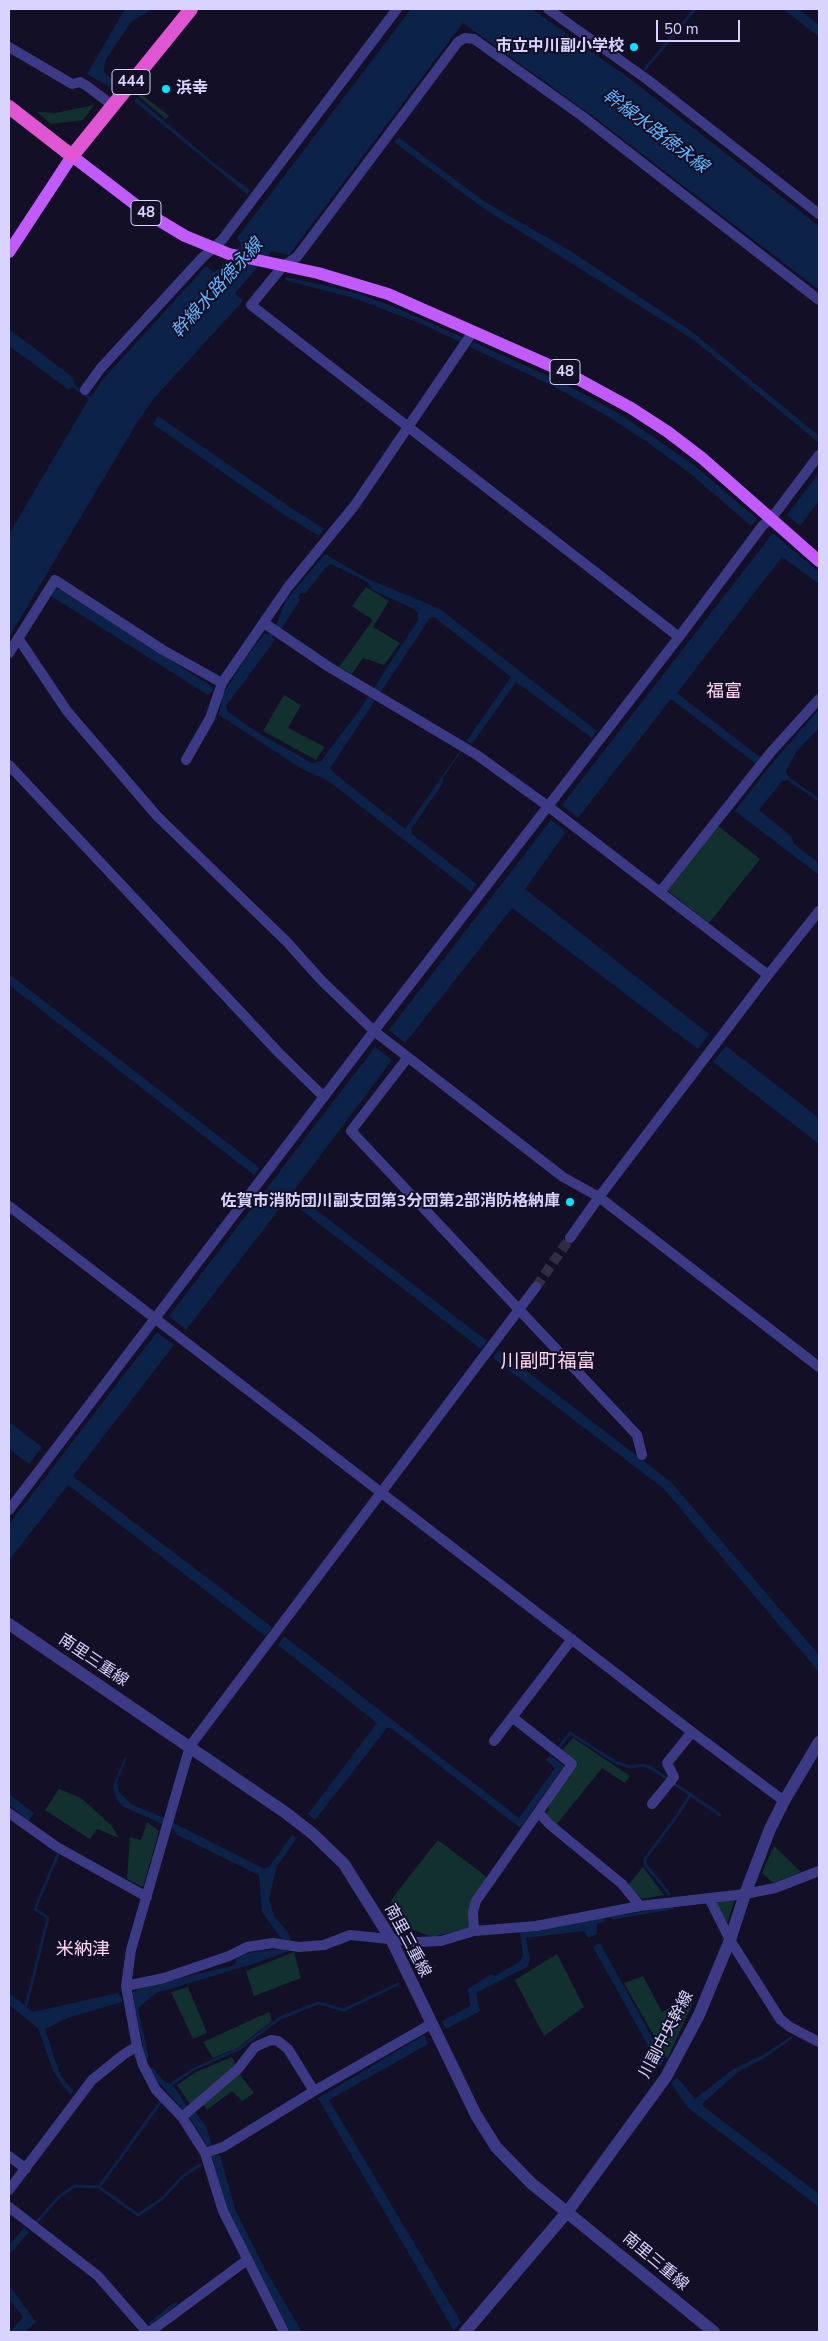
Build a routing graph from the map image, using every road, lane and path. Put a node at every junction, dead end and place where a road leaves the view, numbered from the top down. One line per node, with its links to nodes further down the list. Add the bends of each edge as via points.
1 (191, 9): 5 (highway, 444)
2 (397, 9): 9 (street)
3 (548, 9): 8 (street, via 648,80)
4 (9, 47): 5 (street, via 72,84 80,82)
5 (112, 105): 7 (highway, 444)
6 (9, 107): 7 (highway)
7 (72, 156): 9 (main road, 48, via 145,212 185,236); 10 (main road)
8 (819, 214)
9 (214, 248): 11 (main road, 48); 14 (street, via 100,369)
10 (9, 252)
11 (283, 266): 12 (street, via 297,257 458,42 465,38 474,40 582,116); 13 (main road, 48, via 388,294); 15 (street, via 251,305)
12 (819, 300)
13 (472, 333): 15 (street); 17 (main road, 48, via 567,373 631,408 702,458)
14 (85, 390)
15 (408, 427): 19 (street, via 355,505 288,587); 20 (street)
16 (819, 455): 17 (street)
17 (772, 518): 18 (main road, 48); 20 (street, via 763,525)
18 (819, 561)
19 (271, 628): 23 (street); 27 (street, via 470,750)
20 (679, 636): 27 (street)
21 (18, 638): 22 (street); 23 (street, via 55,580); 31 (street, via 67,711 157,816)
22 (9, 653)
23 (222, 684): 25 (street, via 210,718)
24 (819, 699): 28 (street, via 771,752)
25 (186, 760)
26 (9, 765): 33 (street)
27 (549, 807): 28 (street); 31 (street)
28 (660, 892): 30 (street)
29 (819, 911): 30 (street)
30 (768, 975): 34 (street)
31 (374, 1031): 32 (street); 33 (street)
32 (408, 1057): 34 (street, via 563,1177); 38 (street, via 351,1131)
33 (324, 1098): 39 (street)
34 (599, 1197): 36 (street); 40 (street)
35 (9, 1206): 39 (street)
36 (570, 1238)
37 (536, 1287): 38 (street)
38 (520, 1309): 41 (street, via 638,1435); 42 (street)
39 (155, 1318): 42 (street); 43 (street)
40 (819, 1367)
41 (642, 1455)
42 (381, 1493): 45 (street); 50 (street)
43 (9, 1510)
44 (9, 1624): 50 (street, 南里三重線)
45 (572, 1639): 46 (street); 47 (street)
46 (512, 1717): 48 (street); 54 (street, via 572,1764)
47 (692, 1732): 51 (street); 52 (street, via 667,1763 672,1781)
48 (494, 1741)
49 (819, 1742): 51 (street, 川副中央幹線)
50 (190, 1746): 57 (street); 61 (street, 南里三重線, via 313,1834 344,1864)
51 (784, 1801): 56 (street, 川副中央幹線)
52 (652, 1804)
53 (9, 1813): 57 (street, via 57,1847)
54 (539, 1813): 59 (street, via 622,1884); 60 (street, via 476,1901 472,1912)
55 (819, 1871): 56 (street, via 775,1888)
56 (745, 1894): 58 (street); 62 (street, 川副中央幹線)
57 (147, 1896): 63 (street, via 131,1950)
58 (708, 1898): 59 (street); 62 (street)
59 (640, 1906): 60 (street, via 536,1926)
60 (474, 1931): 61 (street, via 440,1941)
61 (391, 1939): 63 (street, via 350,1935 324,1945 300,1947 273,1943 247,1947 164,1978); 64 (street, 南里三重線)
62 (730, 1940): 65 (street, via 780,2019); 74 (street, 川副中央幹線, via 699,2015 666,2077)
63 (126, 1986): 66 (street)
64 (431, 2024): 67 (street); 74 (street, 南里三重線, via 476,2115 496,2147 531,2183)
65 (819, 2042)
66 (137, 2046): 68 (street, via 156,2090); 71 (street, via 122,2054 92,2080)
67 (314, 2091): 68 (street, via 288,2049 271,2040 256,2047 238,2069); 69 (street)
68 (182, 2117): 69 (street)
69 (211, 2151): 75 (street, via 223,2211)
70 (9, 2156): 71 (street)
71 (26, 2169): 72 (street)
72 (9, 2190)
73 (9, 2208): 75 (street, via 98,2276 146,2331)
74 (568, 2211): 77 (street, 川副中央幹線); 78 (street, 南里三重線)
75 (247, 2260): 76 (street)
76 (284, 2332)
77 (465, 2332)
78 (714, 2332)

